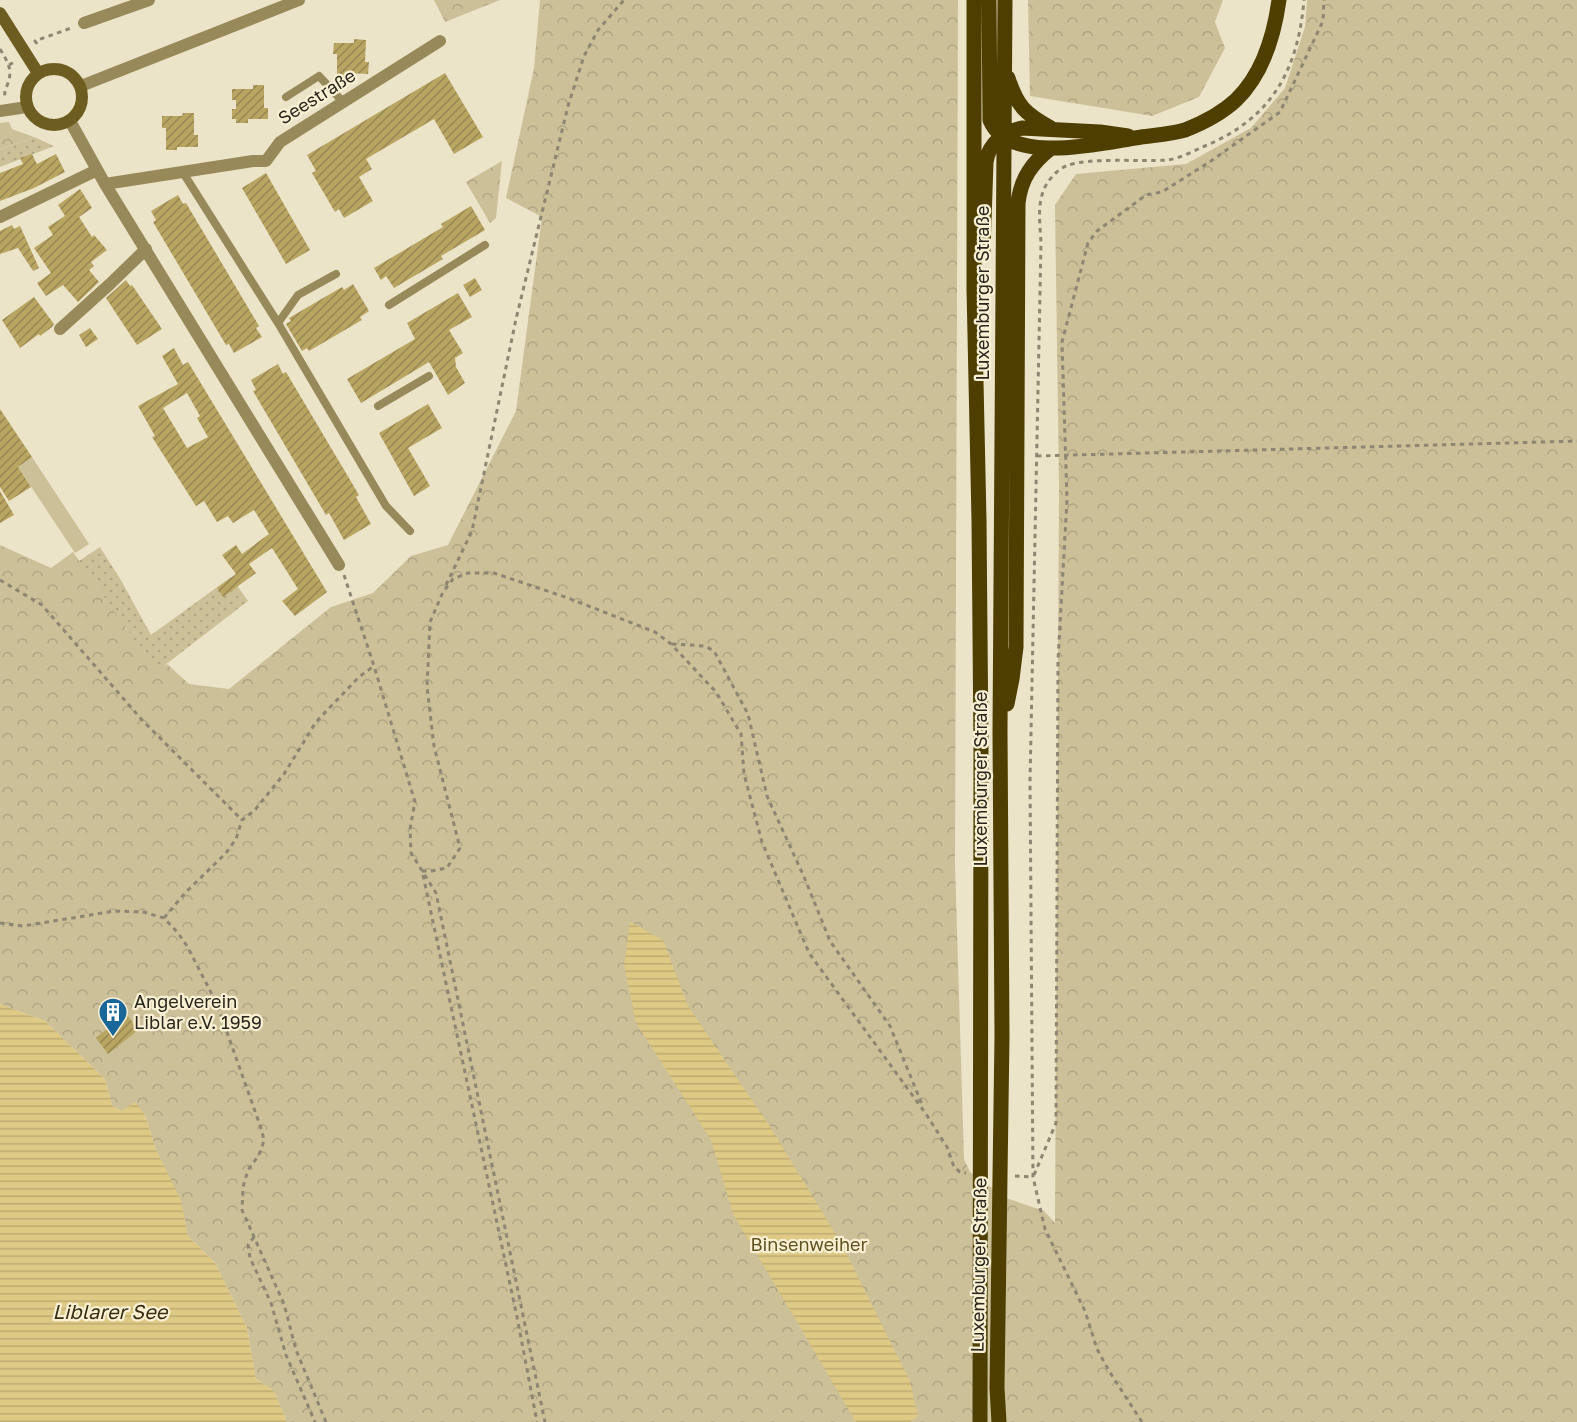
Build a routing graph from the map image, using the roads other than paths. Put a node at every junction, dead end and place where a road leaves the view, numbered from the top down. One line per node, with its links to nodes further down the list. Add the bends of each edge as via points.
1 (149, 0): 8 (street)
2 (299, 0): 12 (street)
3 (974, 0): 29 (main road)
4 (989, 0): 19 (main road, via 989,114 992,126)
5 (1005, 0): 10 (main road, Luxemburger Straße)
6 (1279, 0): 20 (main road, via 1265,56 1235,101 1185,129)
7 (0, 13): 11 (street)
8 (84, 23)
9 (440, 41): 14 (street, Seestraße)
10 (1004, 68): 18 (main road, via 1019,105); 19 (main road, Luxemburger Straße)
11 (39, 73): 12 (street, via 63,69); 15 (street, via 27,88)
12 (81, 86): 17 (street, via 82,102)
13 (286, 97): 14 (lane, via 319,76)
14 (343, 102): 23 (street, Seestraße, via 280,142 266,161)
15 (27, 107): 16 (street); 17 (street, via 40,122 49,125)
16 (0, 111)
17 (70, 121): 22 (street)
18 (1053, 129): 19 (main road, via 1022,128); 20 (main road)
19 (1003, 136): 21 (main road, via 1024,146); 29 (main road, via 987,154 984,242); 37 (main road, Luxemburger Straße)
20 (1137, 138): 21 (main road)
21 (1051, 148): 37 (main road, via 1026,173 1019,191 1016,647)
22 (97, 170): 24 (street); 25 (street)
23 (182, 171): 24 (street, Seestraße); 31 (lane)
24 (105, 184): 27 (street)
25 (0, 217)
26 (485, 245): 30 (lane)
27 (146, 249): 32 (street); 36 (street)
28 (336, 274): 31 (lane, via 298,295)
29 (974, 290): 38 (main road, Luxemburger Straße, via 981,748)
30 (389, 305)
31 (278, 323): 35 (lane, via 386,506)
32 (60, 328)
33 (429, 376): 34 (lane)
34 (378, 406)
35 (410, 531)
36 (339, 566)
37 (1000, 731): 39 (main road, Luxemburger Straße)
38 (980, 1422)
39 (999, 1422)

